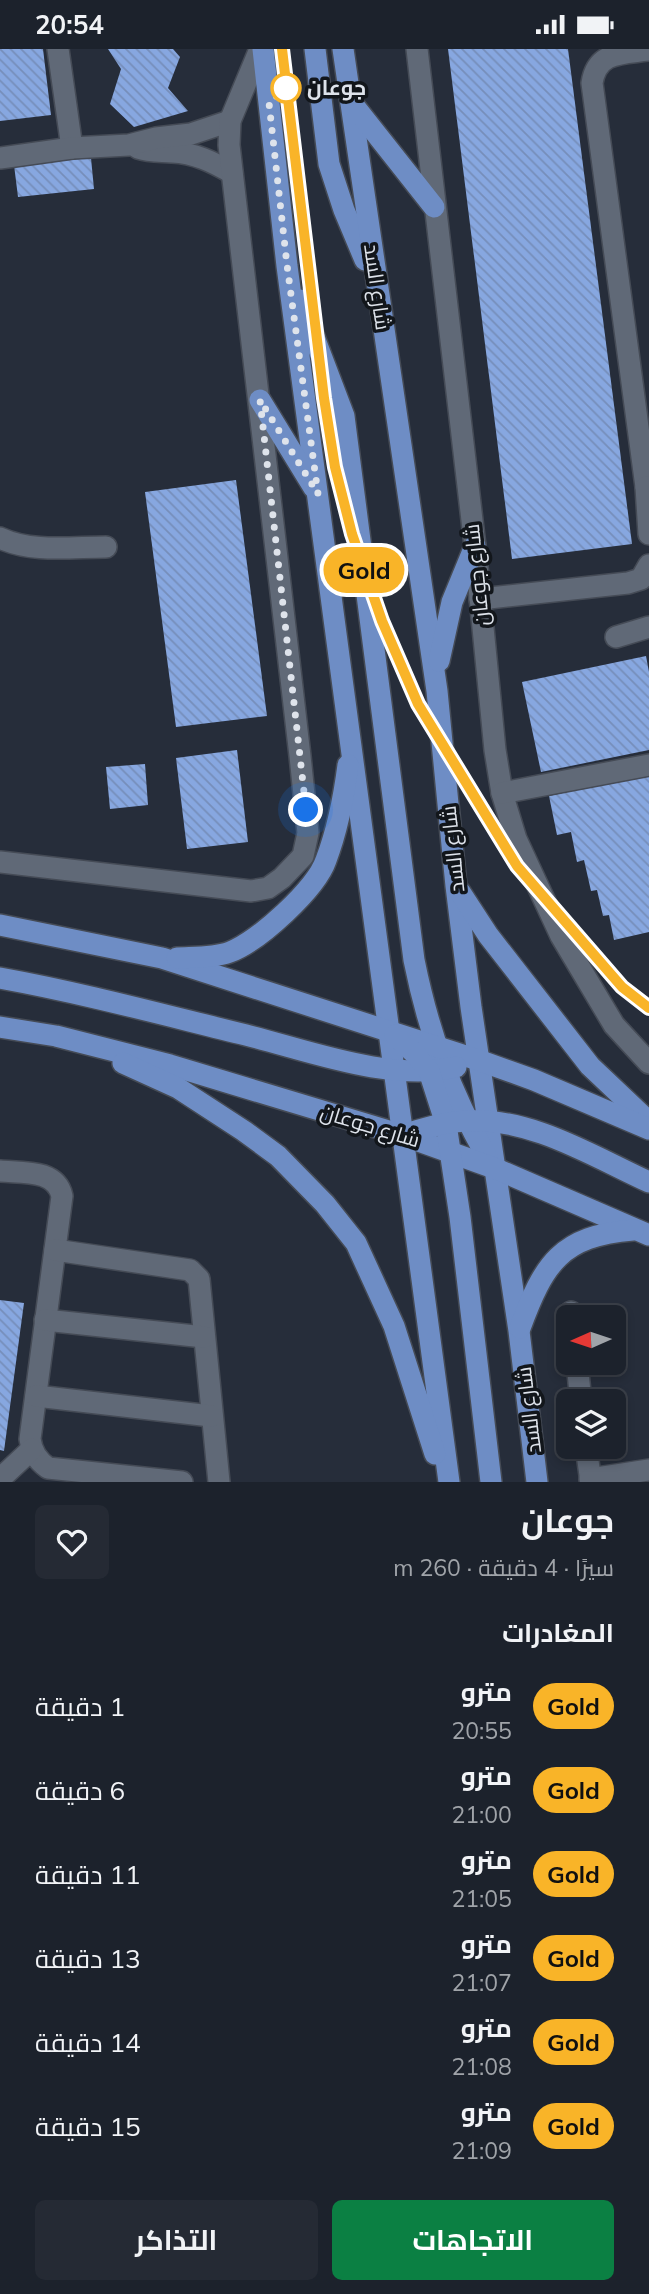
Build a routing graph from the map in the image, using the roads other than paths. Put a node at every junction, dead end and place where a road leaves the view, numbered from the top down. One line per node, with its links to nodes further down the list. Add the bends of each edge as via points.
1 (58, 49): 10 (street)
2 (262, 49): 8 (street); 14 (main road)
3 (315, 49): 15 (main road, via 329,165)
4 (343, 49): 7 (main road, شارع السد)
5 (416, 49): 13 (street, شارع جوعان)
6 (649, 50): 17 (street, via 602,60 592,83)
7 (350, 100): 13 (main road); 15 (main road, شارع السد)
8 (230, 121): 9 (street, via 191,134); 12 (street)
9 (129, 145): 10 (street); 12 (street, via 193,155)
10 (72, 148): 11 (street)
11 (0, 158)
12 (232, 173): 16 (street)
13 (433, 207): 21 (street, شارع جوعان)
14 (287, 265): 18 (main road); 41 (main road, via 344,415 414,960)
15 (377, 288): 27 (main road, شارع السد)
16 (260, 400): 18 (main road); 31 (street, via 306,810 303,856 268,888 251,891)
17 (647, 487): 19 (street)
18 (318, 494): 28 (main road)
19 (649, 534)
20 (0, 538): 22 (street, via 38,548)
21 (475, 546): 24 (street, شارع جوعان); 27 (main road, via 444,631)
22 (106, 547)
23 (649, 565): 24 (street, via 640,579 628,583)
24 (480, 599): 30 (street, شارع جوعان)
25 (649, 627): 26 (street)
26 (616, 637)
27 (437, 691): 32 (main road, شارع السد)
28 (351, 739): 36 (main road, via 326,863 300,898 256,937 230,952); 39 (main road)
29 (649, 765): 30 (street)
30 (502, 793): 43 (street, شارع جوعان, via 516,839 561,936 614,1025)
31 (0, 862)
32 (456, 886): 42 (main road, شارع السد); 47 (main road, via 488,935 590,1066)
33 (0, 915): 35 (street)
34 (0, 925): 35 (main road)
35 (30, 931): 36 (main road)
36 (162, 958): 39 (main road)
37 (0, 978): 44 (main road)
38 (0, 1027): 40 (main road, شارع جوعان)
39 (388, 1030): 41 (main road); 44 (main road); 45 (main road)
40 (56, 1037): 49 (main road, شارع جوعان, via 170,1065); 68 (main road, via 178,1088 278,1156 325,1204 356,1243 394,1326)
41 (435, 1046): 42 (main road); 45 (main road)
42 (478, 1060): 45 (main road); 46 (main road, شارع السد); 48 (main road)
43 (649, 1063)
44 (394, 1070): 45 (main road); 49 (main road)
45 (436, 1071): 46 (main road)
46 (466, 1122): 49 (main road); 50 (main road); 51 (main road, شارع السد); 53 (main road, via 538,1131)
47 (649, 1122)
48 (649, 1129)
49 (402, 1135): 50 (main road, شارع جوعان); 68 (main road)
50 (452, 1153): 51 (main road, شارع جوعان); 69 (main road)
51 (494, 1168): 54 (main road, شارع جوعان); 57 (main road, شارع السد)
52 (0, 1171): 55 (street, via 47,1175 60,1187)
53 (649, 1182)
54 (644, 1232): 57 (main road, via 607,1232 586,1238 556,1257 538,1283)
55 (55, 1250): 56 (street); 58 (street, via 190,1270 199,1279)
56 (46, 1321): 58 (street); 59 (street)
57 (519, 1331): 70 (main road, شارع السد)
58 (204, 1336): 60 (street)
59 (36, 1396): 60 (street); 61 (street)
60 (211, 1416): 67 (street)
61 (32, 1449): 64 (street); 66 (street, via 48,1468)
62 (587, 1459): 65 (street)
63 (649, 1470): 65 (street)
64 (0, 1479)
65 (590, 1480)
66 (182, 1482)
67 (219, 1482)
68 (447, 1482)
69 (491, 1482)
70 (537, 1482)

